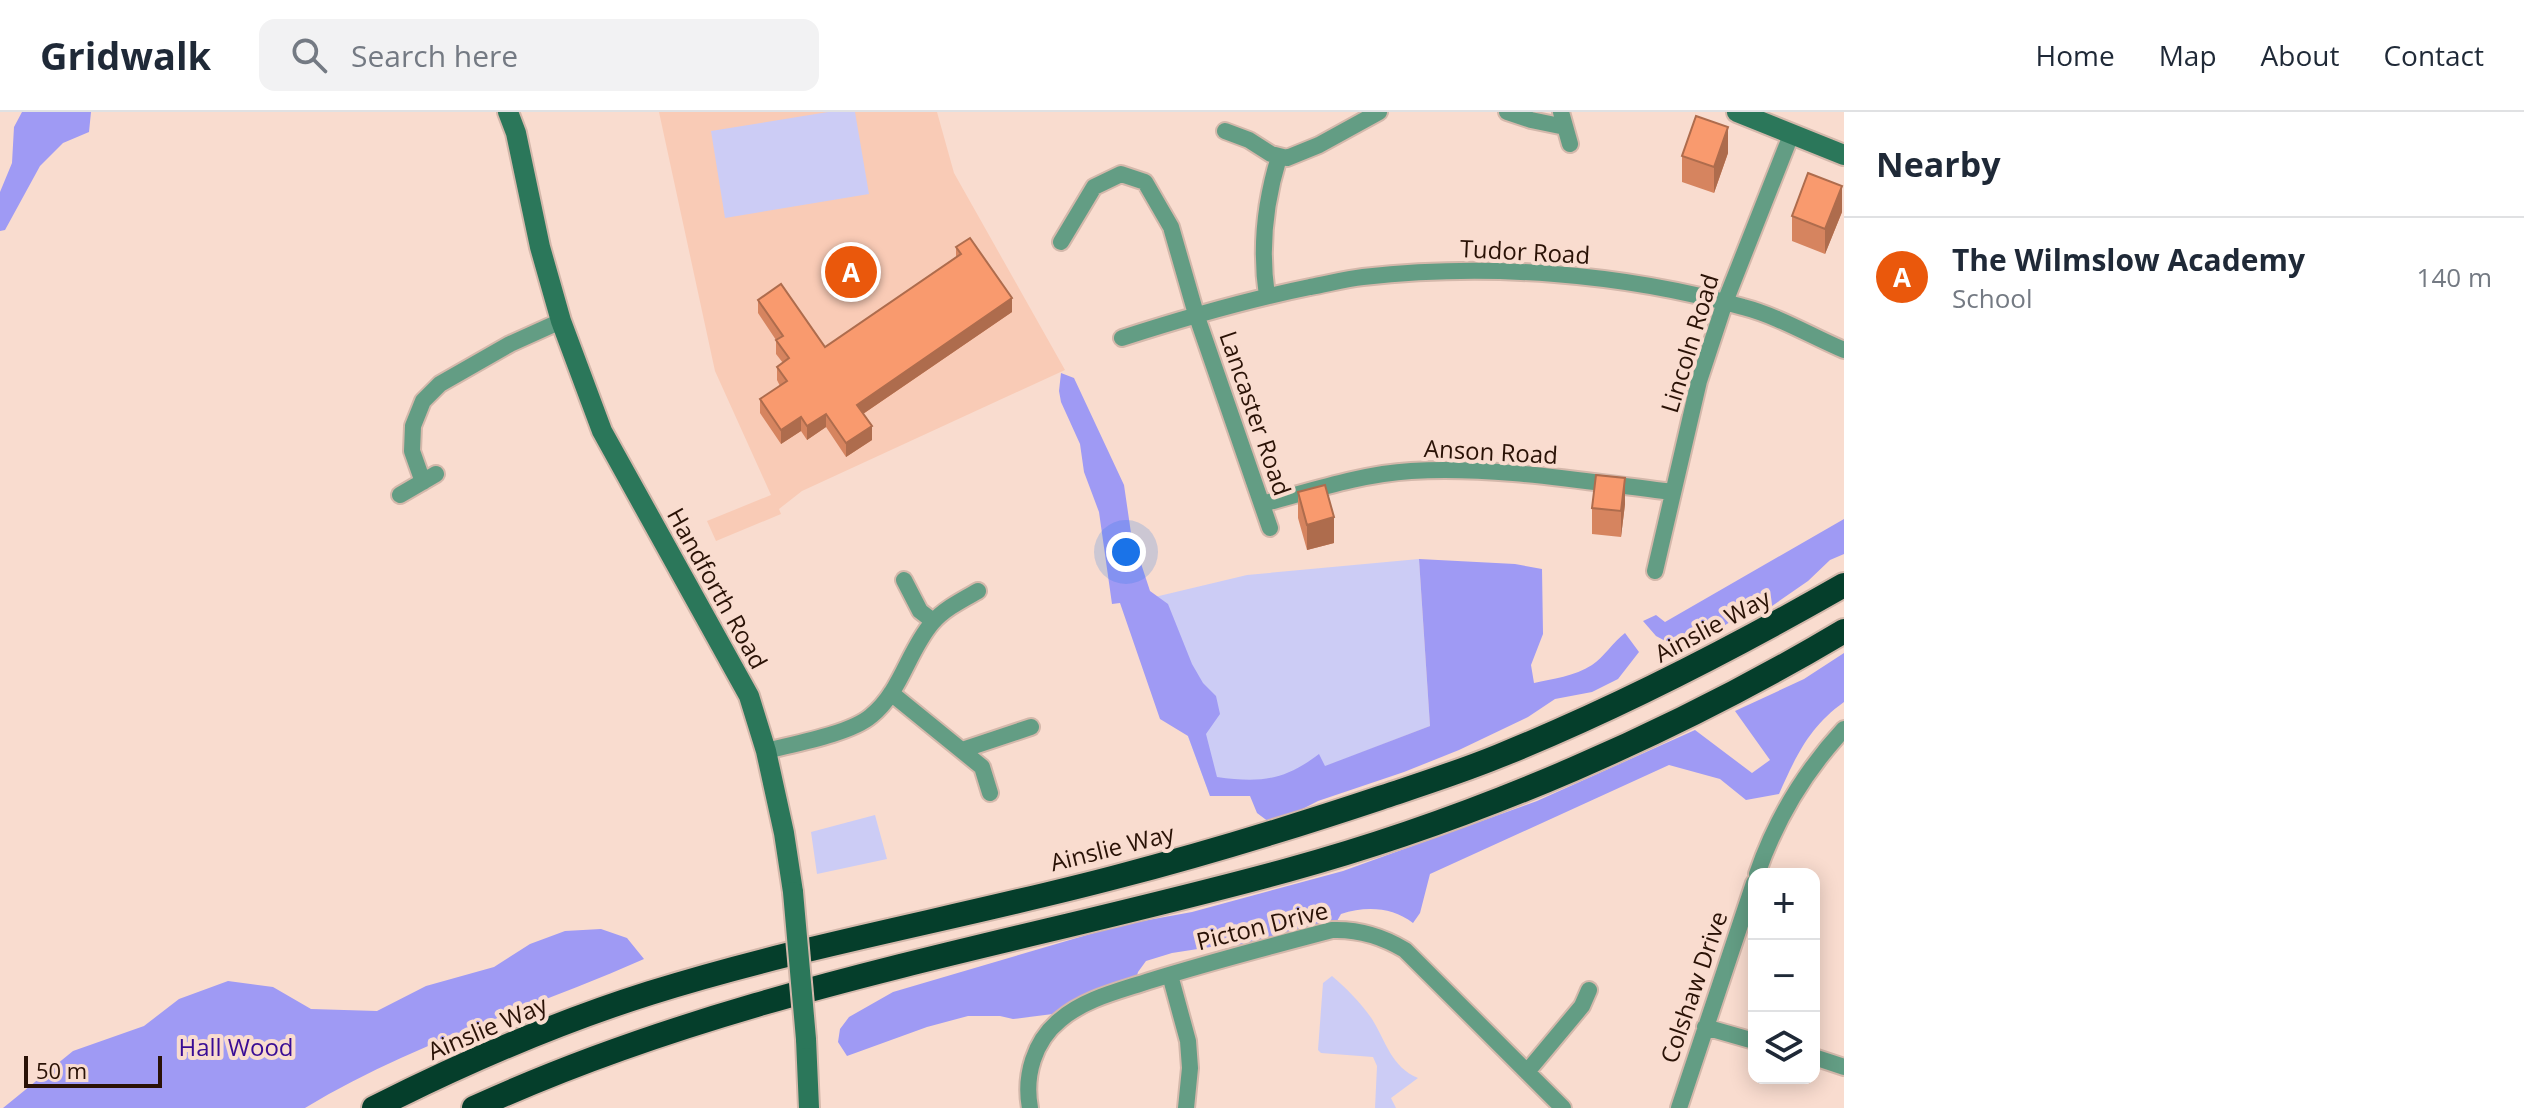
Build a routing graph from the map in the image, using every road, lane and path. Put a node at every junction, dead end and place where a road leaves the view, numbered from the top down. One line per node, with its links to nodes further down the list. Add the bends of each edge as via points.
1 (508, 112): 15 (main road, Handforth Road)
2 (1379, 112): 10 (street, via 1298,155)
3 (1507, 112): 5 (street, via 1531,120)
4 (1737, 112): 7 (main road)
5 (1563, 120): 8 (street)
6 (1225, 131): 10 (street)
7 (1791, 135): 9 (main road); 13 (street, Lincoln Road)
8 (1570, 144)
9 (1844, 155)
10 (1279, 157): 12 (street, via 1266,215)
11 (1061, 242): 14 (street, via 1094,187 1121,174 1145,182 1171,227)
12 (1267, 296): 13 (street, Tudor Road, via 1361,277 1460,271 1593,277); 14 (street, Tudor Road)
13 (1725, 302): 17 (street, Tudor Road, via 1763,313); 18 (street, Lincoln Road, via 1699,381)
14 (1196, 314): 16 (street, Tudor Road); 20 (street, Lancaster Road)
15 (561, 321): 19 (street, via 440,384 423,401 413,426 412,451 430,478); 32 (main road, Handforth Road, via 602,431 749,696)
16 (1122, 338)
17 (1844, 350)
18 (1673, 492): 20 (street, Anson Road, via 1488,470 1409,471); 22 (street, Lincoln Road)
19 (400, 495)
20 (1262, 504): 21 (street, Lancaster Road)
21 (1270, 528)
22 (1655, 571)
23 (904, 580): 26 (street, via 920,611)
24 (1844, 585): 43 (highway, Ainslie Way, via 1690,669 1495,758 1279,832 648,994 499,1050)
25 (978, 591): 26 (street)
26 (933, 621): 28 (street)
27 (1844, 631): 44 (highway, via 1610,753 1424,827 1291,870 771,1000 595,1057)
28 (891, 693): 31 (street); 32 (street, via 871,717 853,726)
29 (1031, 727): 31 (street)
30 (1844, 729): 34 (street, via 1806,774)
31 (962, 750): 33 (street, via 982,767)
32 (766, 751): 45 (main road, Handforth Road, bridge, via 793,892)
33 (990, 793)
34 (1759, 868)
35 (1748, 901): 38 (street, Colshaw Drive)
36 (1170, 975): 42 (street, Picton Drive, via 1332,930 1366,933 1405,950); 46 (street, Picton Drive, via 1092,1001 1051,1027 1029,1073); 47 (street, via 1188,1041)
37 (1589, 990): 42 (street, via 1582,1006)
38 (1705, 1027): 39 (street); 49 (street, Colshaw Drive)
39 (1748, 1039)
40 (1820, 1059): 41 (street)
41 (1844, 1067)
42 (1527, 1072): 48 (street, Picton Drive)
43 (374, 1108)
44 (474, 1108)
45 (809, 1108)
46 (1030, 1108)
47 (1186, 1108)
48 (1563, 1108)
49 (1679, 1108)

